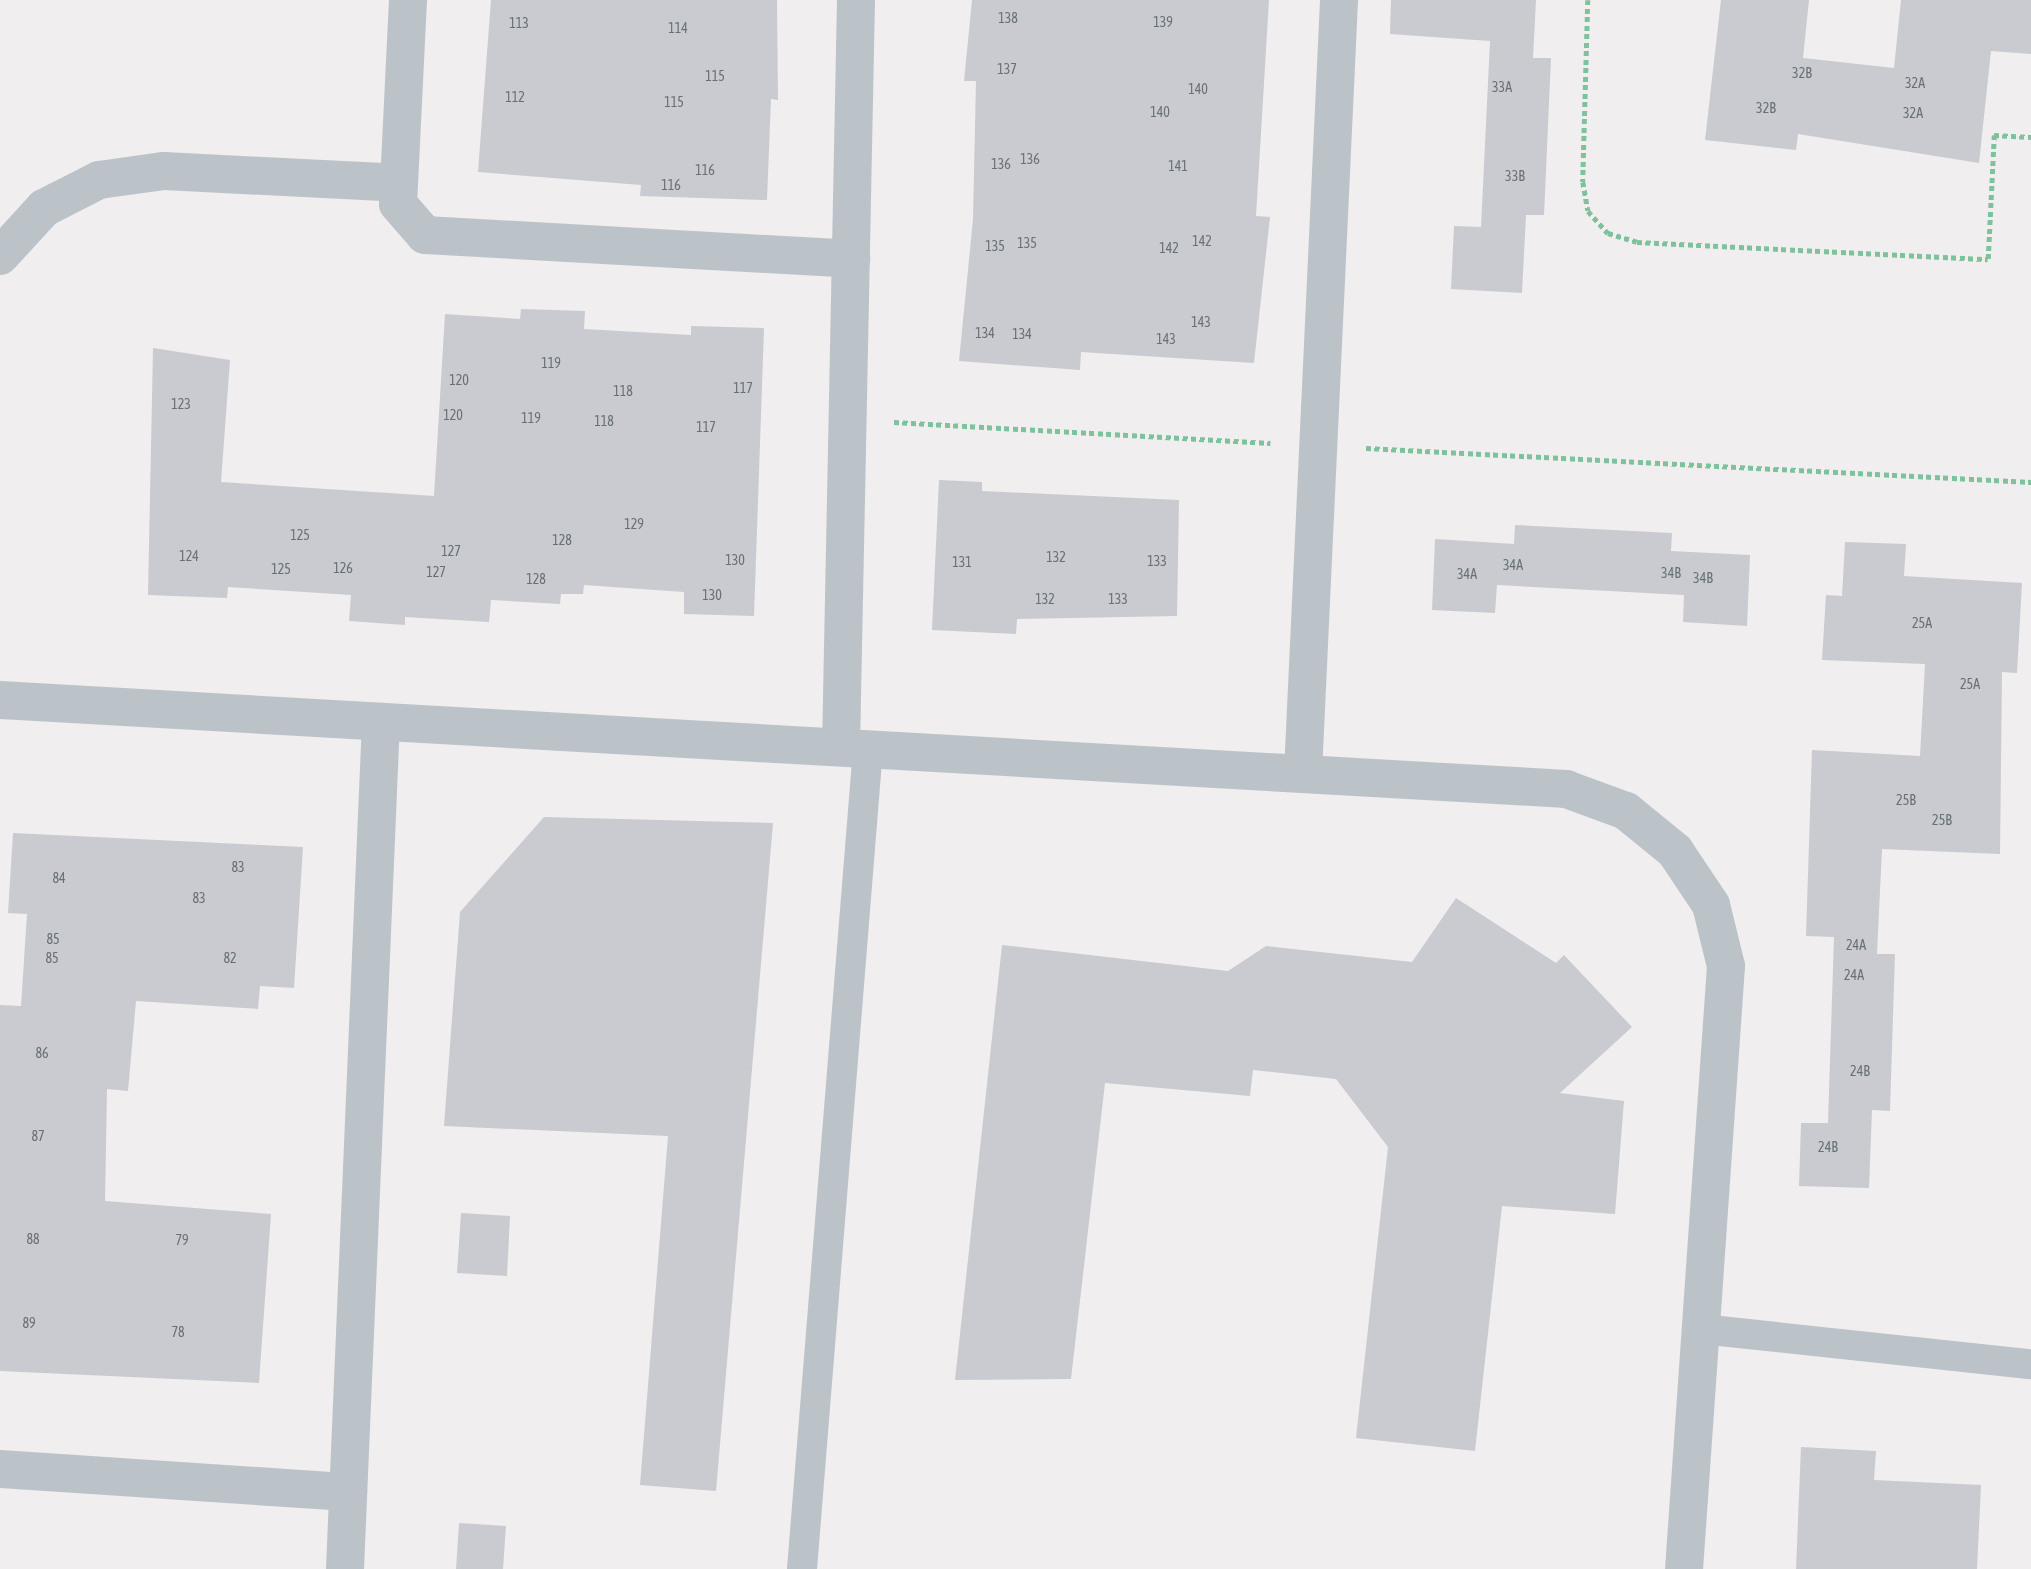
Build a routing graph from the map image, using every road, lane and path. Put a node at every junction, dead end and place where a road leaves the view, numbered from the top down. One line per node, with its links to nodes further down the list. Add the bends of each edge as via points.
1 (408, 0): 6 (street)
2 (856, 0): 8 (street)
3 (1339, 0): 10 (street)
4 (1588, 0): 5 (path, via 1583,182 1588,211 1608,233 1637,242 1988,259 1994,135)
5 (2031, 137)
6 (398, 183): 7 (street, via 164,171 99,180 44,208); 8 (street, via 398,204 408,222 425,235 446,239)
7 (1, 252)
8 (851, 259): 9 (street)
9 (848, 420): 10 (path); 14 (street)
10 (1319, 445): 11 (path); 15 (street)
11 (2031, 482)
12 (0, 700): 13 (street)
13 (381, 722): 14 (street); 19 (street)
14 (854, 748): 15 (street); 21 (lane)
15 (1303, 773): 16 (street, via 1566,789 1626,811 1675,851 1711,905 1726,966)
16 (1701, 1329): 17 (lane); 22 (street)
17 (2031, 1364)
18 (0, 1469): 19 (street)
19 (348, 1492): 20 (street)
20 (345, 1569)
21 (802, 1569)
22 (1684, 1569)

